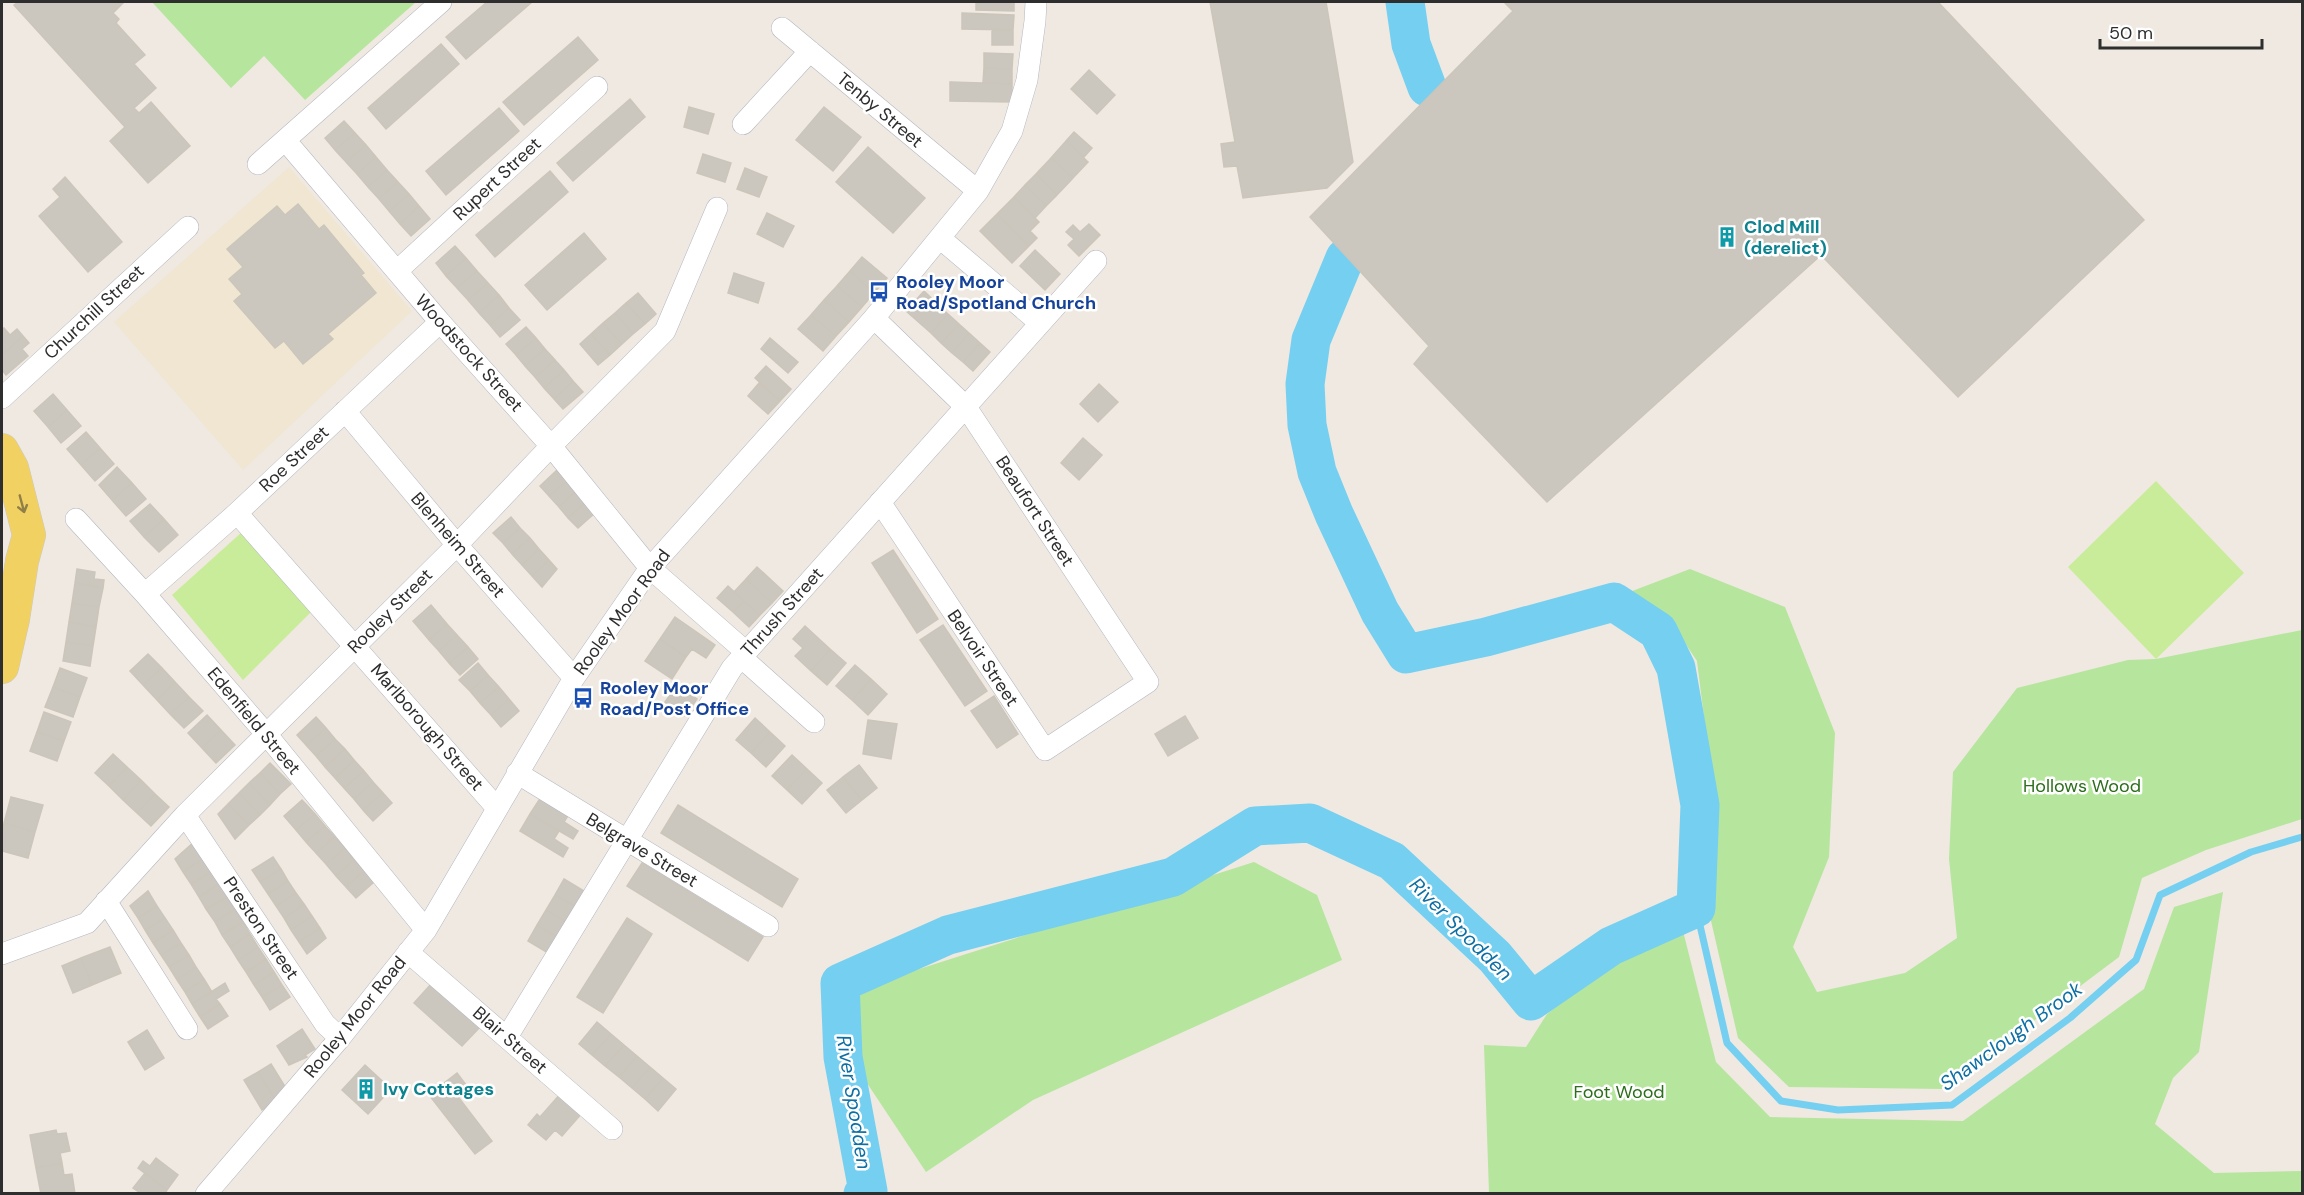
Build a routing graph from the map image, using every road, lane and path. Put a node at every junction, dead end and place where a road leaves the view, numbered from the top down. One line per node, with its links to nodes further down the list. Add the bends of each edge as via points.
1 (441, 2): 7 (street)
2 (1036, 2): 9 (street, Rooley Moor Road, via 1027,80 1012,131)
3 (782, 28): 4 (street, Tenby Street)
4 (810, 51): 6 (street); 9 (street, Tenby Street)
5 (597, 87): 14 (street, Rupert Street)
6 (743, 124)
7 (285, 140): 8 (street); 14 (street, Woodstock Street)
8 (258, 164)
9 (978, 191): 12 (street, Rooley Moor Road)
10 (717, 208): 21 (street, Rooley Street, via 665,331)
11 (188, 227): 18 (street, Churchill Street)
12 (941, 239): 15 (street, Rooley Moor Road); 17 (street)
13 (1096, 261): 17 (street, Thrush Street)
14 (397, 272): 16 (street, Woodstock Street)
15 (874, 318): 19 (street, Beaufort Street); 29 (street, Rooley Moor Road)
16 (440, 322): 20 (street, Roe Street); 21 (street, Woodstock Street)
17 (1040, 323): 19 (street, Thrush Street)
18 (2, 398)
19 (966, 406): 23 (street, Thrush Street); 35 (street, Beaufort Street, via 1148,682)
20 (345, 411): 24 (street, Roe Street); 27 (street, Blenheim Street)
21 (551, 446): 27 (street, Rooley Street); 29 (street, Woodstock Street)
22 (2, 450): 28 (main road, one-way to 28, via 12,468 29,535)
23 (880, 502): 32 (street, Thrush Street); 35 (street, Belvoir Street, via 1045,750)
24 (237, 513): 30 (street, Roe Street); 31 (street, Marlborough Street)
25 (2, 514): 28 (main road, via 10,541)
26 (76, 519): 30 (street, Edenfield Street)
27 (457, 545): 31 (street, Rooley Street); 34 (street, Blenheim Street)
28 (22, 561): 33 (main road)
29 (650, 568): 32 (street, Woodstock Street); 34 (street, Rooley Moor Road)
30 (145, 594): 37 (street, Edenfield Street)
31 (355, 645): 37 (street, Rooley Street); 39 (street, Marlborough Street)
32 (743, 655): 36 (street, Woodstock Street); 41 (street, Thrush Street)
33 (2, 668)
34 (574, 678): 38 (street, Rooley Moor Road)
35 (1108, 708)
36 (814, 722)
37 (267, 735): 40 (street, Rooley Street); 44 (street, Edenfield Street)
38 (516, 774): 39 (street, Rooley Moor Road); 41 (street, Belgrave Street)
39 (496, 807): 44 (street, Rooley Moor Road)
40 (185, 815): 42 (street, Rooley Street); 49 (street, Preston Street, via 325,1024)
41 (626, 841): 43 (street, Belgrave Street); 48 (street, Thrush Street)
42 (106, 902): 46 (street, Rooley Street, via 87,923); 47 (street)
43 (768, 926)
44 (426, 930): 45 (street, Rooley Moor Road)
45 (408, 952): 48 (street, Blair Street); 49 (street, Rooley Moor Road)
46 (2, 954)
47 (187, 1029)
48 (507, 1037): 50 (street, Blair Street)
49 (340, 1038): 51 (street, Rooley Moor Road)
50 (612, 1129)
51 (206, 1194)

